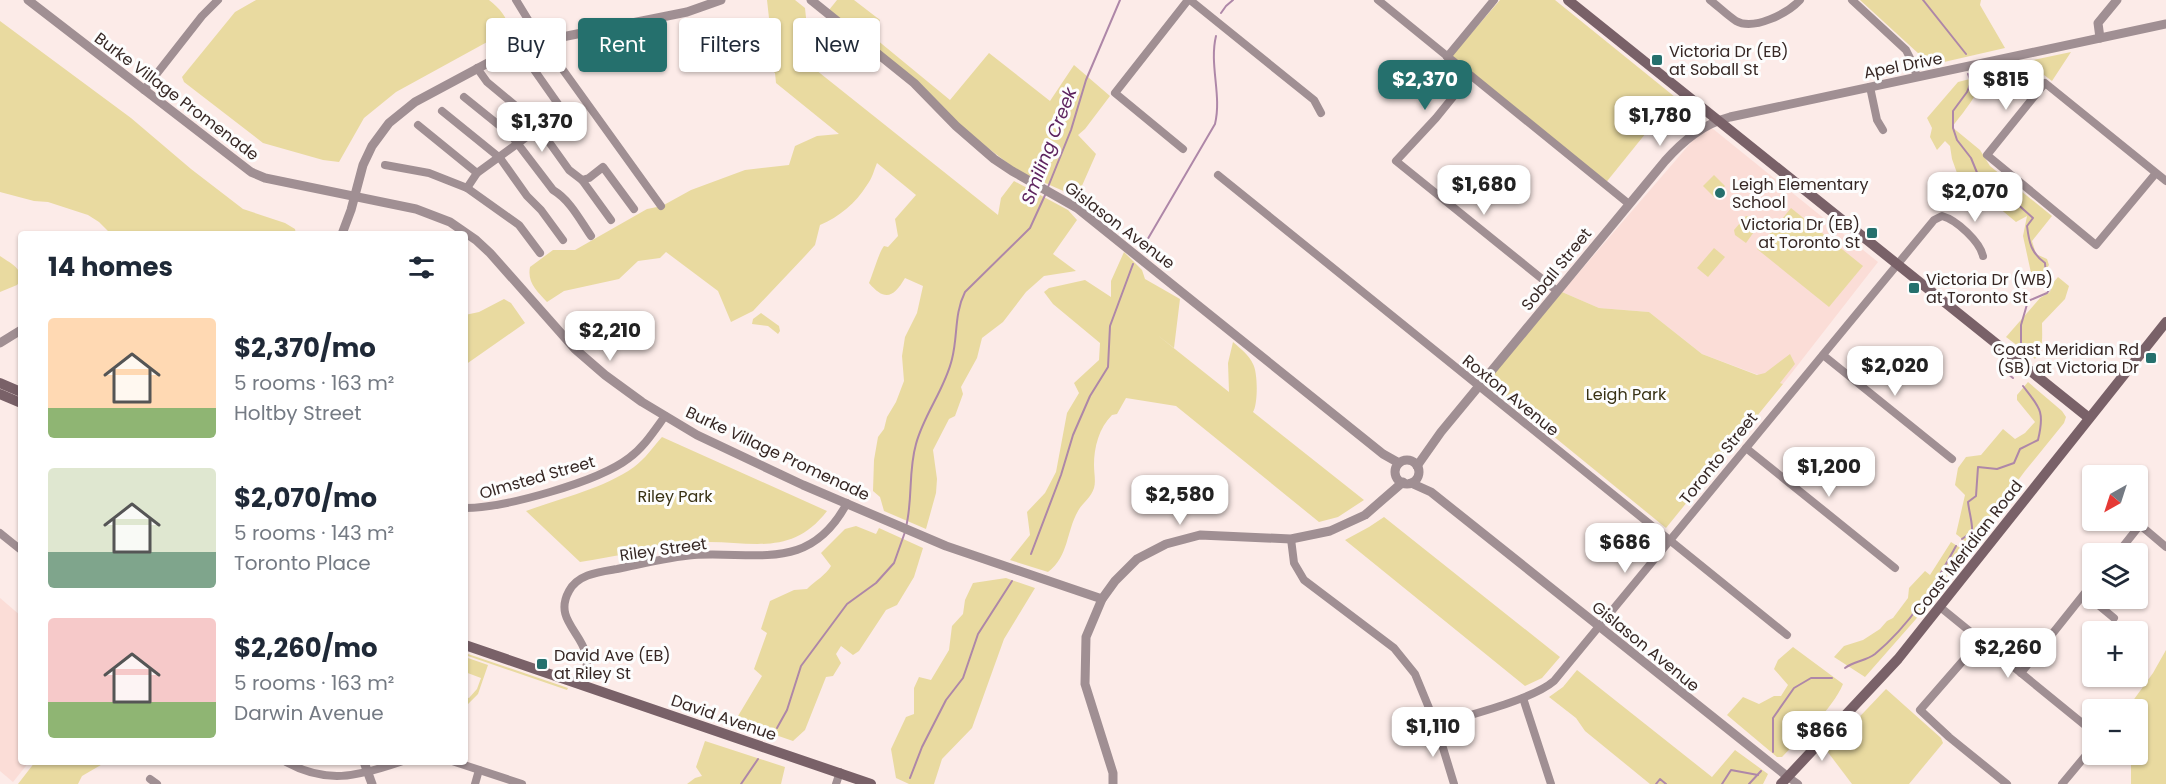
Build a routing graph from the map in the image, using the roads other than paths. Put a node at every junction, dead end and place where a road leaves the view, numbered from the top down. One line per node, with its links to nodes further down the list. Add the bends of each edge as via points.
1 (27, 0): 26 (street, Burke Village Promenade)
2 (218, 0): 26 (street)
3 (516, 0): 14 (street)
4 (721, 0): 16 (street, via 687,12)
5 (811, 0): 71 (street, Gislason Avenue, via 914,83 994,159 1077,208)
6 (1189, 0): 29 (street, via 1314,100); 35 (street, via 1115,93)
7 (1378, 0): 18 (street)
8 (1494, 0): 18 (street)
9 (1568, 0): 30 (main road)
10 (1710, 0): 11 (street, via 1737,21 1752,24 1779,16)
11 (1800, 0)
12 (1852, 0): 24 (street, via 1906,50)
13 (2117, 0): 17 (street, via 2098,23)
14 (527, 18)
15 (2166, 24): 17 (street, Apel Drive)
16 (566, 36)
17 (2100, 38): 24 (street, Apel Drive)
18 (1447, 57): 23 (street)
19 (486, 63): 20 (street)
20 (477, 68): 32 (street, via 487,82); 44 (street, via 415,102 388,123 367,156)
21 (536, 72): 32 (street, via 563,111)
22 (564, 72): 46 (street)
23 (1470, 76): 45 (street); 57 (street, via 1396,160)
24 (1917, 77): 25 (street, Apel Drive)
25 (1870, 87): 30 (street, Apel Drive); 33 (street, via 1877,120)
26 (144, 90): 44 (street, Burke Village Promenade, via 251,172)
27 (464, 97): 34 (street)
28 (442, 111): 36 (street)
29 (1321, 113)
30 (1717, 120): 45 (street, Soball Street, via 1680,146); 56 (main road)
31 (418, 125): 38 (street)
32 (539, 128): 34 (street); 41 (street, via 569,170)
33 (1883, 129)
34 (519, 143): 36 (street); 52 (street)
35 (1184, 149)
36 (500, 158): 38 (street); 53 (street)
37 (385, 165): 43 (street, via 429,173)
38 (477, 173): 43 (street)
39 (2156, 173): 39 (street, via 2045,83 1987,155 2096,245); 42 (street)
40 (1218, 176): 63 (street, Roxton Avenue)
41 (582, 180): 47 (street, via 603,167); 48 (street)
42 (2166, 181)
43 (467, 188): 54 (street, via 519,225)
44 (354, 197): 49 (street); 50 (street, Burke Village Promenade, via 416,209)
45 (1629, 204): 57 (street, Soball Street)
46 (661, 206)
47 (634, 209)
48 (611, 220)
49 (343, 231)
50 (463, 231)
51 (468, 234): 67 (street, Burke Village Promenade, via 503,266 575,349)
52 (591, 236)
53 (563, 240)
54 (540, 253)
55 (1983, 256): 56 (street, Toronto Street, via 1976,241 1942,216 1934,220)
56 (1897, 265): 61 (street, Toronto Street); 68 (main road)
57 (1557, 291): 63 (street, Soball Street)
58 (2166, 322): 68 (main road, Coast Meridian Road)
59 (18, 332): 60 (street)
60 (0, 343)
61 (1823, 355): 69 (street, Toronto Street); 70 (street)
62 (0, 383): 64 (main road)
63 (1479, 386): 71 (street, Soball Street); 76 (street, Roxton Avenue)
64 (18, 391)
65 (0, 394): 66 (main road)
66 (18, 402)
67 (665, 416): 72 (street, Burke Village Promenade, via 697,435); 73 (street, Olmsted Street, via 635,453 606,472 541,494 491,507)
68 (2089, 418): 83 (main road, Coast Meridian Road)
69 (1746, 448): 76 (street, Toronto Street); 80 (street)
70 (1952, 459)
71 (1406, 472): 75 (street, Soball Street, via 1365,515 1319,535); 86 (street, Gislason Avenue)
72 (847, 503): 82 (street, Burke Village Promenade, via 981,559); 91 (street, Riley Street, via 825,532 791,552 766,556 688,555 602,572 578,581 567,595 565,611 586,654)
73 (468, 508)
74 (0, 533): 79 (street)
75 (1291, 539): 82 (street, Soball Street, via 1200,535 1166,544 1137,559); 94 (street, via 1294,563 1304,580 1405,660 1423,689)
76 (1671, 540): 86 (street, Toronto Street); 87 (street, Roxton Avenue)
77 (2126, 543): 78 (street, via 2140,525)
78 (2166, 547)
79 (18, 548)
80 (1895, 568)
81 (2082, 598): 90 (street)
82 (1102, 599): 109 (street, Soball Street, via 1086,638 1084,684 1113,773)
83 (1940, 607): 88 (street); 103 (main road, Coast Meridian Road, via 1898,659)
84 (2103, 609): 85 (street)
85 (2114, 618)
86 (1599, 627): 92 (street, Toronto Street, via 1554,681); 103 (street, Gislason Avenue)
87 (1787, 635)
88 (1981, 640): 90 (street); 113 (street, via 1920,710)
89 (468, 646): 91 (main road, David Avenue)
90 (2021, 673): 93 (street)
91 (581, 685): 101 (main road, David Avenue)
92 (1523, 698): 94 (street, Toronto Street); 111 (street)
93 (2082, 724)
94 (1436, 725): 110 (street)
95 (2082, 760): 114 (street)
96 (290, 765): 102 (street, via 322,781 346,780)
97 (365, 765): 102 (street)
98 (391, 765): 102 (street)
99 (464, 765): 100 (street)
100 (479, 770): 105 (street); 106 (street)
101 (840, 772): 107 (street); 108 (main road, David Avenue)
102 (368, 773): 104 (street)
103 (1784, 781): 112 (street)
104 (372, 784)
105 (475, 784)
106 (522, 784)
107 (836, 784)
108 (871, 784)
109 (1113, 784)
110 (1454, 784)
111 (1551, 784)
112 (1798, 784)
113 (2007, 784)
114 (2062, 784)

